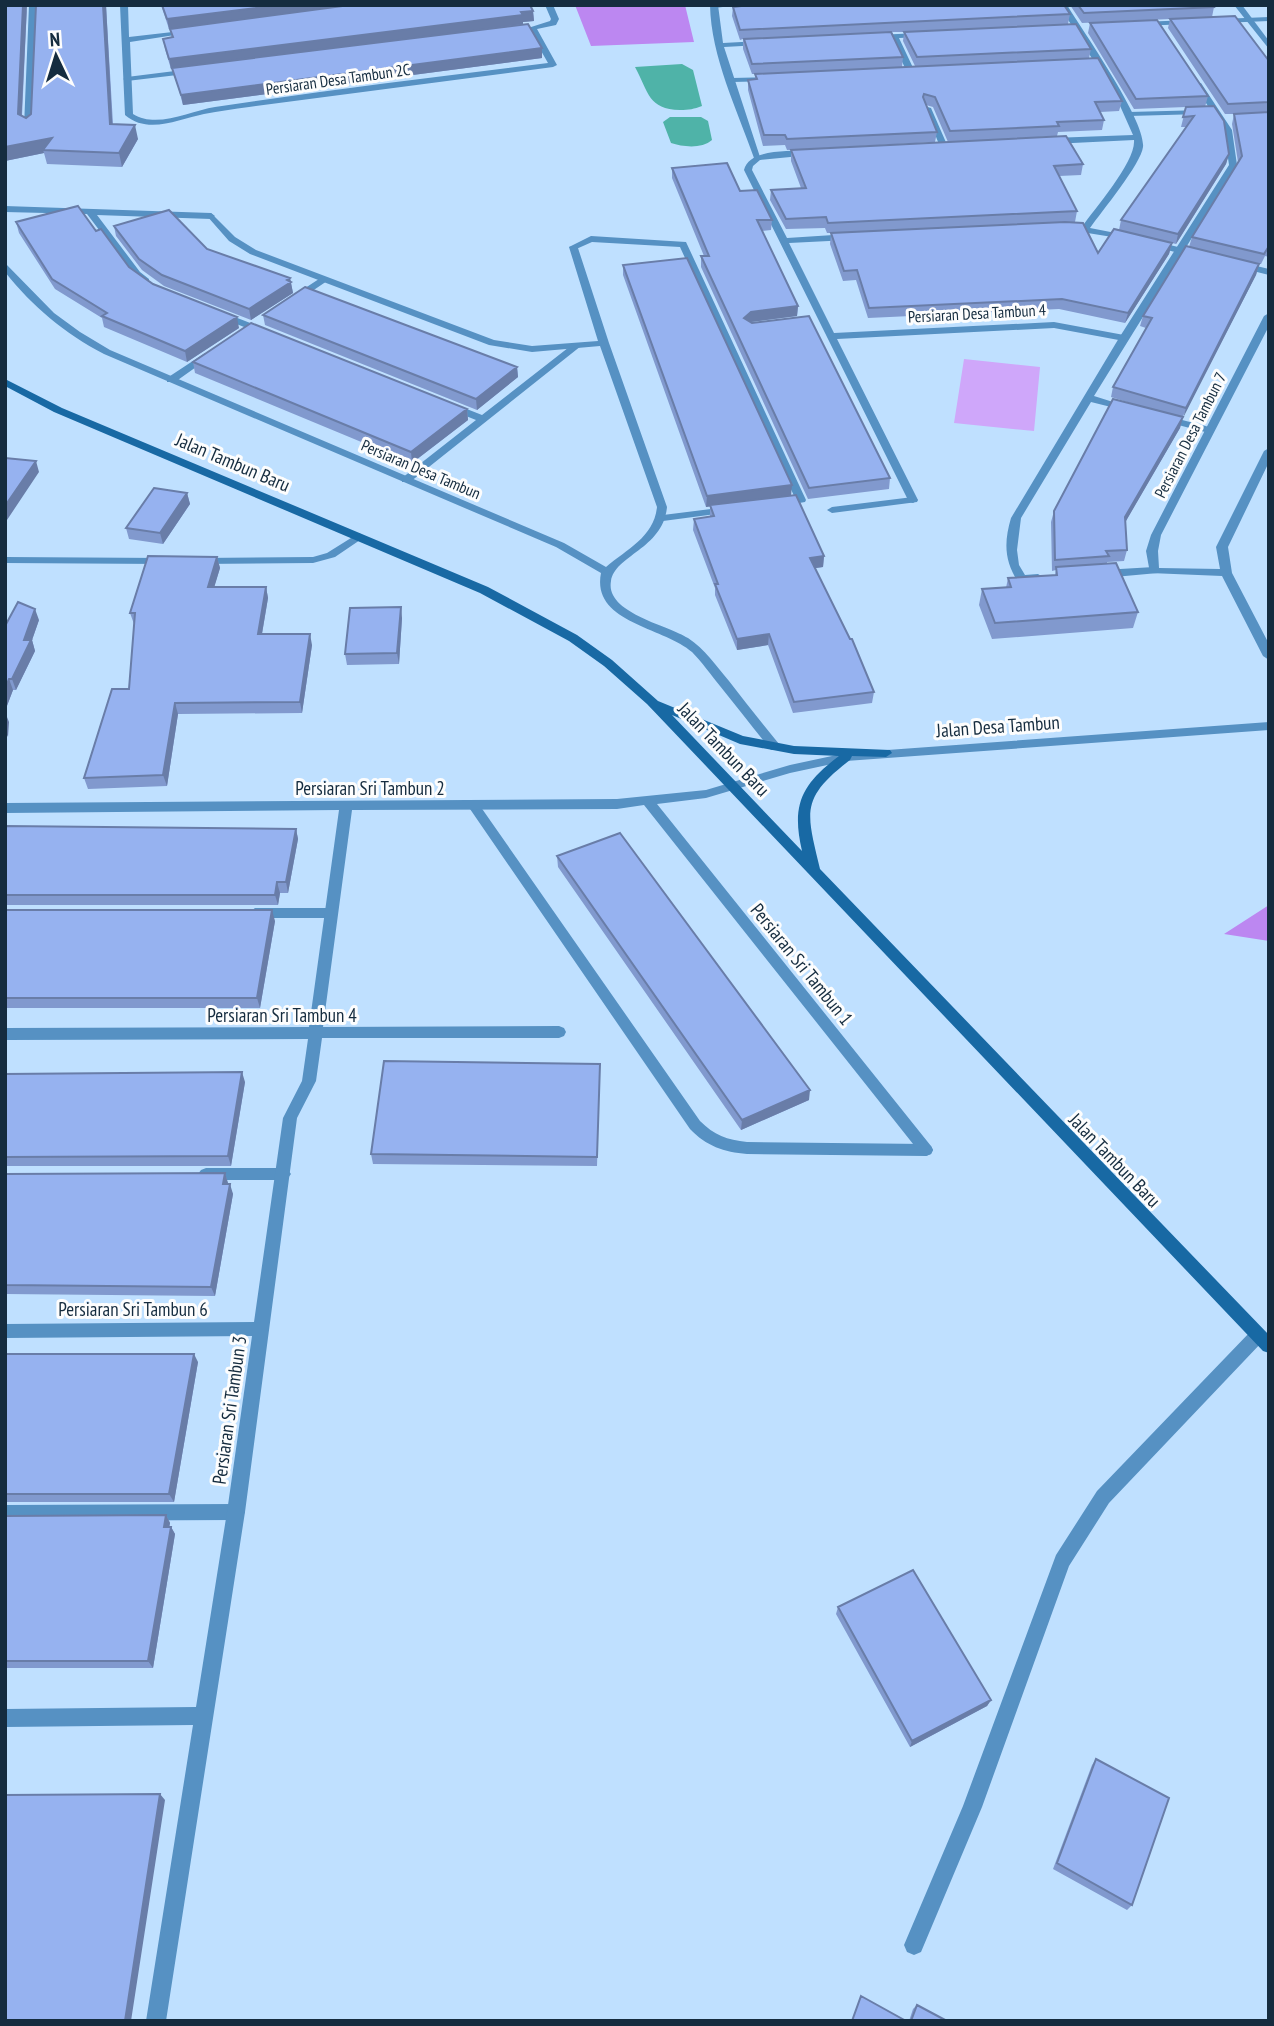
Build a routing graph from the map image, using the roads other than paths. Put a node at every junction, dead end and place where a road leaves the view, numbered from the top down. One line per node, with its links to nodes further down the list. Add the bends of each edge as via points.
1 (33, 5): 42 (street)
2 (124, 5): 24 (street)
3 (549, 5): 16 (street, via 553,23)
4 (734, 5): 7 (street)
5 (1063, 5): 14 (street)
6 (1238, 5): 9 (street)
7 (715, 6): 26 (street)
8 (1269, 19): 9 (street)
9 (1248, 20): 10 (street); 27 (street)
10 (1210, 21)
11 (1197, 22): 12 (street)
12 (1158, 24): 13 (street); 21 (street)
13 (1131, 25)
14 (1077, 27): 15 (street); 17 (street); 28 (street)
15 (1090, 27)
16 (532, 28): 18 (street); 36 (street, Persiaran Desa Tambun 2C, via 553,65 210,110 166,120 142,121 129,115)
17 (1064, 28)
18 (519, 29)
19 (194, 31): 24 (street)
20 (933, 34): 22 (street)
21 (1165, 35)
22 (894, 36): 23 (street); 33 (street)
23 (867, 37)
24 (125, 40): 36 (street)
25 (774, 42): 26 (street)
26 (720, 45): 37 (street)
27 (1269, 47)
28 (1098, 63): 29 (street); 39 (street)
29 (1085, 64)
30 (208, 69): 36 (street)
31 (925, 71): 33 (street)
32 (897, 72): 33 (street)
33 (911, 72)
34 (788, 78): 37 (street)
35 (1194, 78): 40 (street)
36 (127, 79)
37 (733, 80): 49 (street)
38 (927, 108): 47 (street)
39 (1129, 114): 40 (street); 43 (street)
40 (1219, 116): 41 (street); 56 (street, via 1231,138 1233,165)
41 (1233, 120)
42 (28, 127)
43 (1139, 137): 44 (street); 53 (street, via 1136,153)
44 (1042, 142)
45 (958, 146): 47 (street)
46 (931, 147): 47 (street)
47 (944, 147)
48 (825, 153): 49 (street)
49 (758, 158): 55 (street, via 748,170)
50 (5, 209): 51 (street)
51 (90, 212): 61 (street, via 211,216 241,245); 62 (street, via 137,274)
52 (1063, 227): 53 (street)
53 (1086, 228): 56 (street)
54 (864, 236): 55 (street)
55 (783, 241): 66 (street)
56 (1178, 250): 57 (street); 73 (street)
57 (1204, 256)
58 (1230, 263): 60 (street)
59 (5, 266): 77 (street, Persiaran Desa Tambun, via 59,325)
60 (1269, 272)
61 (325, 279): 63 (street); 75 (street, via 492,343 532,349)
62 (152, 285)
63 (283, 306)
64 (206, 308): 69 (street)
65 (1269, 316): 84 (street, Persiaran Desa Tambun 7)
66 (821, 319): 68 (street); 71 (street)
67 (262, 320): 69 (street)
68 (810, 321)
69 (252, 327): 70 (street); 72 (street)
70 (241, 334)
71 (831, 336): 73 (street, Persiaran Desa Tambun 4, via 1054,325); 89 (street, via 913,500)
72 (278, 337)
73 (1124, 338): 79 (street)
74 (604, 343): 75 (street); 87 (street, via 574,247 591,239 683,244 801,500); 90 (street)
75 (576, 346): 83 (street)
76 (218, 349): 77 (street)
77 (172, 380): 86 (street, Persiaran Desa Tambun)
78 (5, 382): 91 (main road, Jalan Tambun Baru, via 58,410)
79 (1089, 398): 81 (street); 99 (street, via 1016,518 1009,544 1015,571 1022,579)
80 (444, 404): 83 (street)
81 (1142, 412)
82 (1156, 416): 84 (street)
83 (483, 419): 86 (street)
84 (1209, 429): 95 (street, Persiaran Desa Tambun 7, via 1156,535)
85 (1269, 450): 97 (street, via 1222,547)
86 (406, 480): 96 (street, Persiaran Desa Tambun, via 560,545)
87 (774, 504)
88 (732, 509): 90 (street)
89 (832, 510)
90 (663, 518): 96 (street, via 649,537)
91 (359, 536): 94 (street, via 331,555 313,560); 101 (main road, Jalan Tambun Baru, via 531,614 608,663)
92 (5, 560): 93 (street)
93 (170, 561)
94 (184, 561)
95 (1154, 571): 97 (street); 98 (street)
96 (607, 572): 103 (street, via 605,592 614,604 698,651)
97 (1226, 573): 100 (street)
98 (1088, 575)
99 (1049, 578)
100 (1269, 656)
101 (651, 701): 103 (main road, via 740,740); 106 (main road, Jalan Tambun Baru)
102 (1269, 726): 104 (street, Jalan Desa Tambun)
103 (775, 747): 104 (main road)
104 (886, 753): 105 (street, Jalan Desa Tambun)
105 (846, 758): 106 (street, Jalan Desa Tambun, via 800,766); 111 (main road, via 818,779 803,809 802,826)
106 (733, 787): 107 (street, Persiaran Sri Tambun 2); 111 (main road, Jalan Tambun Baru)
107 (649, 803): 108 (street, Persiaran Sri Tambun 2); 108 (street, Persiaran Sri Tambun 1, via 926,1150 747,1148 707,1138)
108 (474, 806): 109 (street, Persiaran Sri Tambun 2)
109 (346, 807): 110 (street, Persiaran Sri Tambun 2); 113 (street, Persiaran Sri Tambun 3)
110 (5, 808)
111 (816, 874): 121 (main road, Jalan Tambun Baru)
112 (236, 913): 113 (street)
113 (331, 913): 116 (street, Persiaran Sri Tambun 3)
114 (559, 1032): 116 (street, Persiaran Sri Tambun 4)
115 (5, 1034): 116 (street, Persiaran Sri Tambun 4)
116 (316, 1034): 118 (street, Persiaran Sri Tambun 3, via 309,1081 290,1118)
117 (186, 1174): 118 (street)
118 (283, 1174): 119 (street, Persiaran Sri Tambun 3)
119 (262, 1329): 120 (street, Persiaran Sri Tambun 6); 122 (street, Persiaran Sri Tambun 3)
120 (5, 1331)
121 (1263, 1341): 126 (street, via 1102,1497 1062,1561 972,1807)
122 (236, 1512): 123 (street); 124 (street, Persiaran Sri Tambun 3)
123 (5, 1513)
124 (203, 1716): 125 (street); 127 (street, Persiaran Sri Tambun 3)
125 (5, 1718)
126 (914, 1944)
127 (156, 2021)

